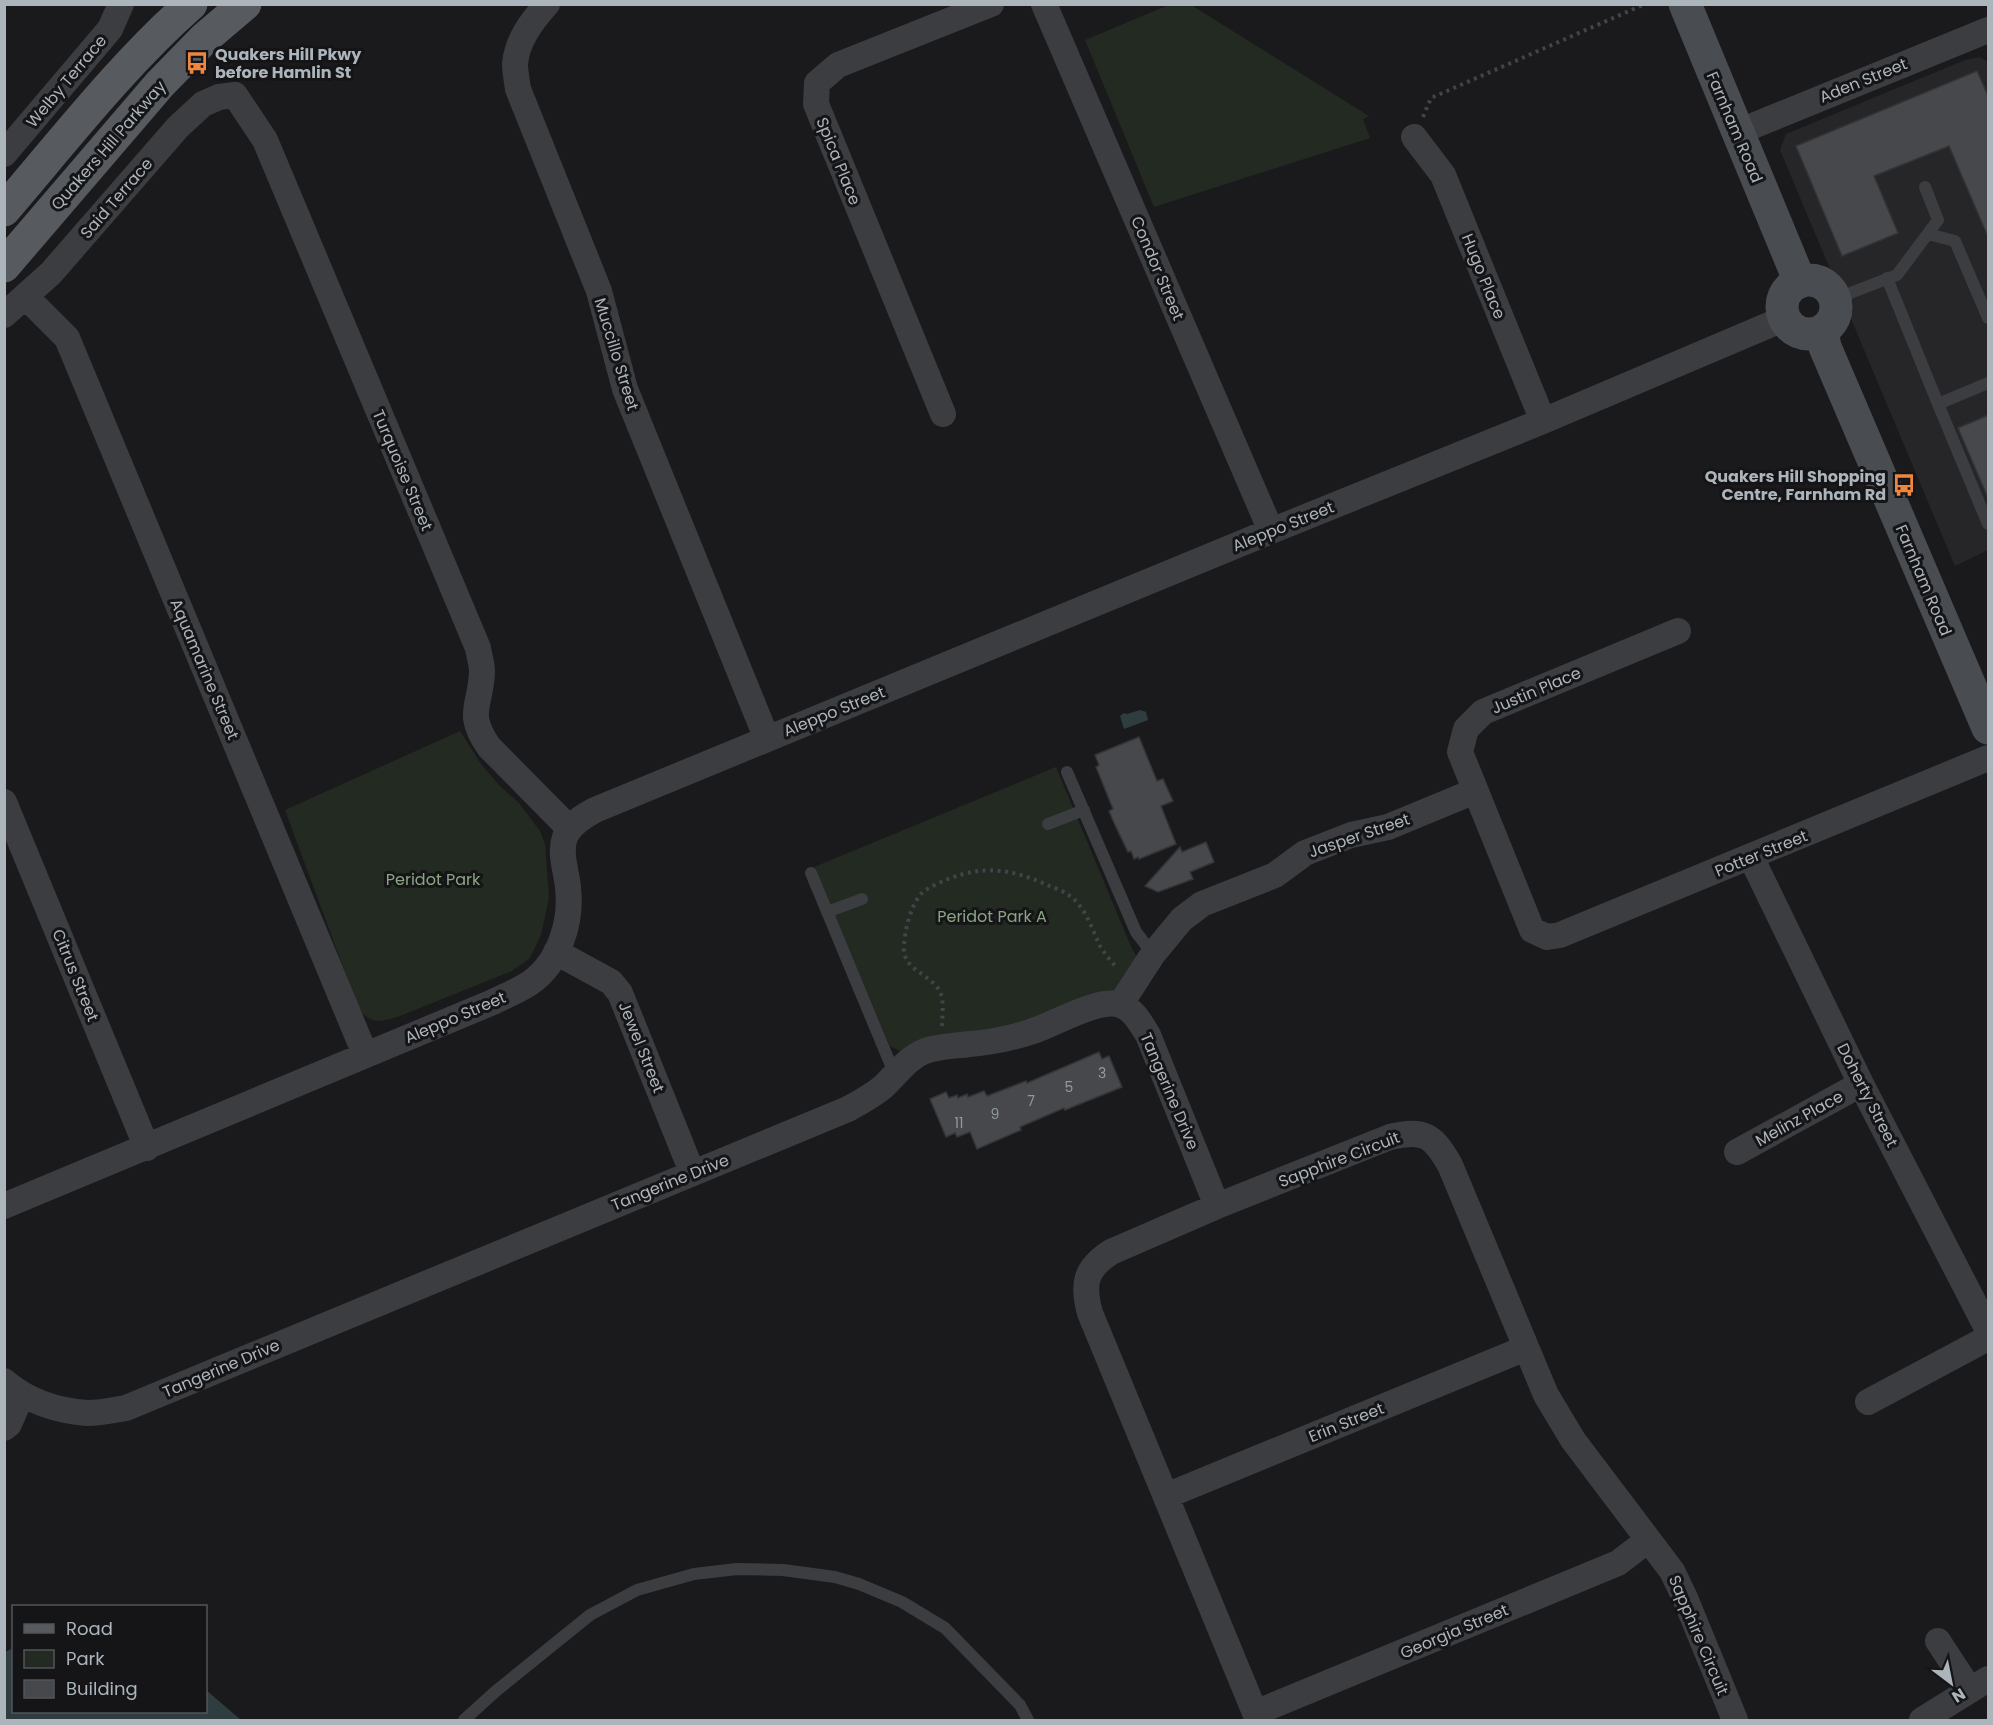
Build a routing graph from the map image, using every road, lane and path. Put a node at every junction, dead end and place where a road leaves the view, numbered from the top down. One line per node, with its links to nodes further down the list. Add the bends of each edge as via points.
1 (121, 4): 13 (street, Welby Terrace, via 110,29)
2 (191, 4): 15 (main road, via 139,55)
3 (245, 4): 17 (main road, Quakers Hill Parkway, via 159,84)
4 (547, 4): 34 (street, Muccillo Street, via 531,22 521,42 515,64 518,89 598,291 625,389)
5 (991, 4): 28 (street, Spica Place, via 838,65 817,83 816,104)
6 (1044, 4): 31 (street, Condor Street)
7 (1645, 4): 12 (path, via 1431,98)
8 (1685, 4): 11 (street, Farnham Road)
9 (1989, 30): 11 (street, Aden Street)
10 (235, 95): 20 (street, Said Terrace, via 203,104 177,127); 41 (street, Turquoise Street, via 265,140 478,648 482,669 474,716 479,732)
11 (1738, 132): 19 (street, Farnham Road)
12 (1414, 137): 29 (street, Hugo Place, via 1443,175)
13 (4, 154)
14 (1925, 187): 16 (lane, via 1938,220)
15 (4, 210)
16 (1928, 234): 18 (lane, via 1897,275); 24 (lane, via 1956,241)
17 (4, 267)
18 (1887, 279): 21 (lane); 27 (lane)
19 (1800, 282): 21 (street, via 1818,282); 23 (street, via 1783,299)
20 (26, 297): 22 (street, Said Terrace); 51 (street, Aquamarine Street, via 66,338)
21 (1835, 299): 25 (street, via 1835,314)
22 (4, 315)
23 (1784, 316): 25 (street, via 1799,332); 29 (street, Aleppo Street)
24 (1989, 318)
25 (1822, 331): 33 (street, Farnham Road, via 1825,347)
26 (1989, 383): 27 (lane)
27 (1938, 404): 30 (lane)
28 (943, 414)
29 (1543, 421): 31 (street, Aleppo Street)
30 (1989, 525)
31 (1271, 531): 34 (street, Aleppo Street)
32 (1678, 631): 37 (street, Justin Place, via 1483,712 1466,729 1460,752)
33 (1989, 728)
34 (767, 739): 41 (street, Aleppo Street, via 596,810)
35 (1989, 758): 42 (street, Potter Street)
36 (1067, 772): 39 (lane)
37 (1475, 791): 46 (street, Justin Place); 48 (street, Jasper Street, via 1388,827 1351,835 1305,853 1275,875 1202,904 1182,919)
38 (4, 802): 54 (street, Citrus Street)
39 (1084, 810): 40 (lane); 48 (lane, via 1136,932)
40 (1048, 824)
41 (570, 829): 47 (street, Aleppo Street, via 563,848 569,904)
42 (1751, 857): 46 (street, Potter Street, via 1560,935 1547,937); 53 (street, Doherty Street)
43 (811, 873): 45 (lane)
44 (862, 899): 45 (lane)
45 (827, 912): 52 (lane)
46 (1532, 930)
47 (556, 952): 51 (street, Aleppo Street, via 531,982 511,993); 56 (street, Jewel Street, via 611,982 620,993)
48 (1153, 954): 49 (street, Jasper Street)
49 (1127, 996): 50 (street, Tangerine Drive, via 1032,1031 993,1041); 50 (path, via 1084,913 1068,894 1014,872 970,872 931,887 918,897 905,931 906,958 915,971 940,991); 58 (street, Tangerine Drive, via 1148,1035)
50 (942, 1047): 52 (street, Tangerine Drive, via 924,1051)
51 (365, 1054): 54 (street, Aleppo Street)
52 (896, 1075): 56 (street, Tangerine Drive, via 848,1109)
53 (1861, 1084): 55 (street, Melinz Place); 59 (street, Doherty Street)
54 (147, 1148): 57 (street, Aleppo Street)
55 (1737, 1152)
56 (692, 1172): 62 (street, Tangerine Drive, via 126,1408 90,1413 54,1409)
57 (4, 1206)
58 (1217, 1206): 61 (street, Sapphire Circuit, via 1390,1137 1409,1132 1427,1136 1450,1165); 65 (street, Sapphire Circuit, via 1111,1252 1096,1262 1087,1277 1085,1295 1090,1313)
59 (1989, 1330)
60 (1989, 1338): 63 (street)
61 (1526, 1348): 65 (street, Erin Street); 66 (street, Sapphire Circuit, via 1559,1419)
62 (13, 1387): 64 (street, via 9,1424)
63 (1869, 1402)
64 (4, 1428)
65 (1166, 1496): 69 (street, Sapphire Circuit)
66 (1648, 1540): 69 (street, Georgia Street, via 1618,1563); 72 (street, Sapphire Circuit, via 1672,1571)
67 (1938, 1641): 68 (street)
68 (1979, 1684): 73 (street)
69 (1256, 1717)
70 (464, 1720): 71 (lane, via 590,1615 637,1590 694,1574 737,1569 835,1577 902,1602 945,1628 1020,1706)
71 (1028, 1720)
72 (1735, 1720)
73 (1922, 1720)

